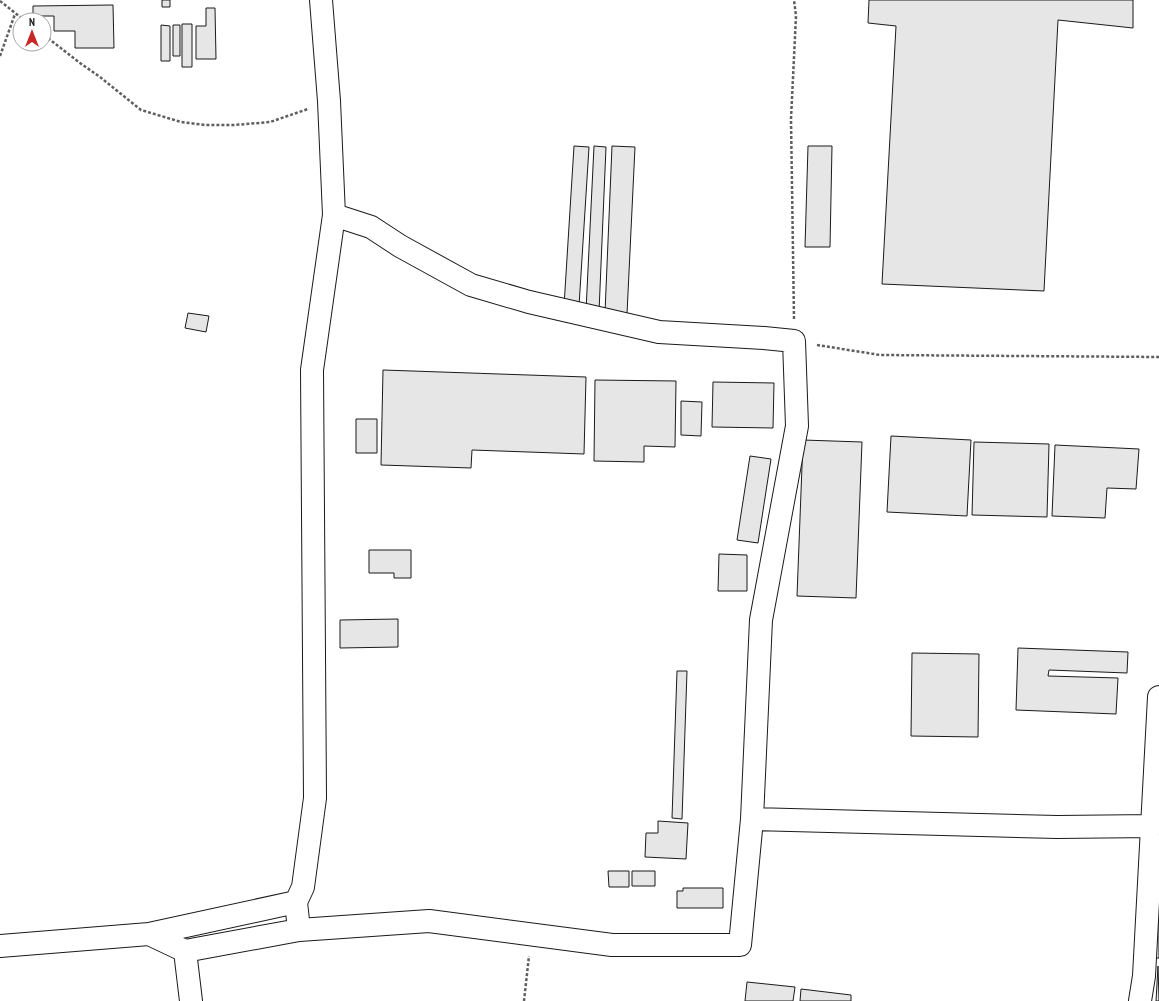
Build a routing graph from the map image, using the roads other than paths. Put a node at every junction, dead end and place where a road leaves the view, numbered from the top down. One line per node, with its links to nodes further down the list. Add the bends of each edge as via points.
1 (321, 0): 2 (street)
2 (334, 215): 4 (street, via 371,227 471,285 529,302 659,332 794,341 796,426 761,620); 6 (street, via 312,370 315,798 303,887)
3 (1159, 697): 5 (street)
4 (752, 819): 5 (street); 7 (street, via 740,945 612,945 429,921)
5 (1152, 826): 12 (street, via 1144,976)
6 (296, 902): 7 (street); 8 (street)
7 (299, 930): 10 (street)
8 (149, 934): 9 (street); 10 (street)
9 (0, 946)
10 (185, 951): 11 (street)
11 (190, 1001)
12 (1140, 1001)

